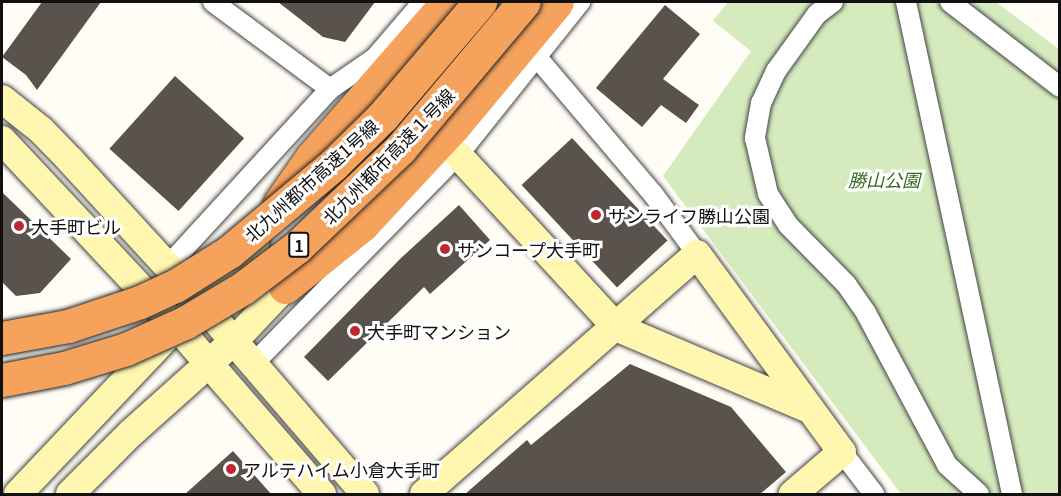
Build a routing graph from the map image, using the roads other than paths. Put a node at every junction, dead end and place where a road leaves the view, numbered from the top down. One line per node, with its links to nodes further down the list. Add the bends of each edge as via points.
1 (213, 2): 15 (street)
2 (423, 2): 15 (street, via 375,58)
3 (447, 2): 20 (highway, via 312,157)
4 (460, 2): 20 (street)
5 (480, 2): 26 (highway, 北九州都市高速1号線 / 1, bridge, via 383,116 333,165 229,252 175,286 140,302 68,326)
6 (524, 2): 30 (highway, 北九州都市高速１号線 / 1, bridge, via 400,149 297,247 243,288 186,322 126,349 64,368)
7 (541, 2): 22 (street, via 438,123)
8 (557, 2): 22 (highway, via 454,126 362,225)
9 (580, 2): 13 (street)
10 (833, 2): 40 (street, via 817,14 776,71 761,103 755,138 768,194 788,225 846,284 866,313 947,465)
11 (906, 2): 41 (street)
12 (950, 2): 14 (street)
13 (535, 55): 18 (street); 19 (street, via 653,194)
14 (1059, 87)
15 (330, 89): 21 (street)
16 (2, 99): 21 (street, via 41,130)
17 (2, 140): 25 (street)
18 (458, 155): 24 (street); 28 (street)
19 (697, 254): 24 (street); 31 (street)
20 (241, 259): 23 (street)
21 (167, 267): 23 (street)
22 (285, 287): 27 (street)
23 (200, 302): 25 (street); 27 (street)
24 (616, 327): 31 (street); 37 (street)
25 (178, 328): 29 (street); 33 (street)
26 (2, 338)
27 (234, 341): 28 (street); 29 (street)
28 (254, 363): 36 (street)
29 (208, 365): 34 (street); 35 (street)
30 (2, 380)
31 (809, 409): 32 (street)
32 (842, 452): 38 (street); 39 (street)
33 (18, 495)
34 (70, 495)
35 (322, 495)
36 (365, 495)
37 (424, 495)
38 (793, 495)
39 (874, 495)
40 (979, 495)
41 (1012, 495)

